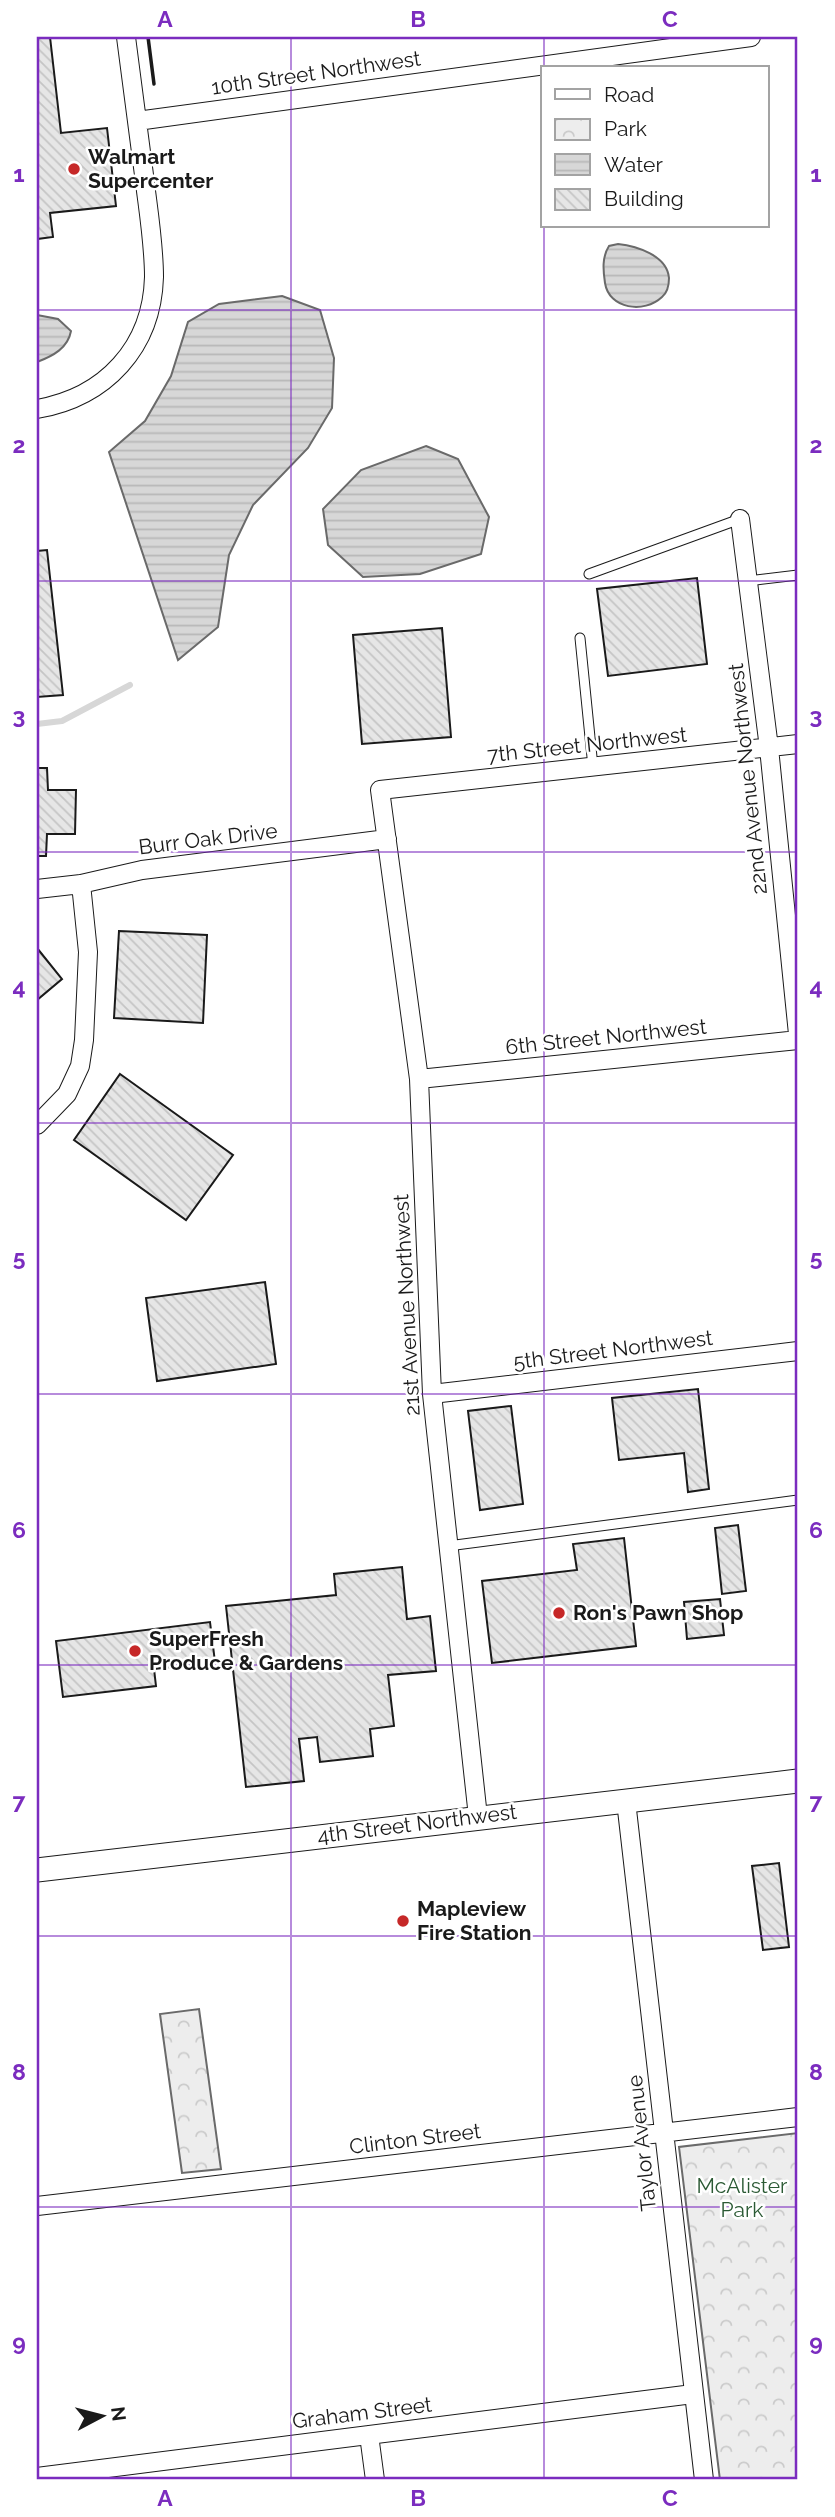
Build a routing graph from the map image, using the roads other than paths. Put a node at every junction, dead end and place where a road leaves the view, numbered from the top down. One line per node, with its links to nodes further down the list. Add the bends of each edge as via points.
1 (126, 37): 3 (street)
2 (751, 37): 3 (street, 10th Street Northwest)
3 (137, 121): 4 (street, via 153,264 147,318 131,351 97,386 69,401)
4 (37, 409)
5 (740, 519): 6 (lane); 8 (street, 22nd Avenue Northwest)
6 (589, 574)
7 (798, 575): 8 (lane)
8 (748, 581): 11 (street, 22nd Avenue Northwest)
9 (580, 638): 12 (lane)
10 (798, 744): 11 (street, 7th Street Northwest)
11 (769, 748): 12 (street, 7th Street Northwest); 17 (street, 22nd Avenue Northwest)
12 (593, 767): 13 (street, 7th Street Northwest)
13 (380, 790): 14 (street, 21st Avenue Northwest)
14 (387, 839): 15 (street, Burr Oak Drive, via 142,870); 19 (street, 21st Avenue Northwest)
15 (81, 884): 16 (street, Burr Oak Drive); 20 (street, via 88,951 80,1066 67,1094)
16 (37, 889)
17 (798, 1034)
18 (798, 1040): 19 (street, 6th Street Northwest)
19 (419, 1079): 22 (street, 21st Avenue Northwest)
20 (37, 1125)
21 (798, 1351): 22 (street, 5th Street Northwest)
22 (432, 1394): 24 (street, 21st Avenue Northwest)
23 (798, 1500): 24 (lane)
24 (448, 1546): 27 (street, 21st Avenue Northwest)
25 (798, 1781): 26 (street, 4th Street Northwest)
26 (626, 1801): 27 (street, 4th Street Northwest); 30 (street, Taylor Avenue)
27 (478, 1817): 28 (street, 4th Street Northwest)
28 (37, 1870)
29 (798, 2117): 30 (street, Clinton Street)
30 (664, 2133): 31 (street, Clinton Street); 32 (street, Taylor Avenue)
31 (37, 2206)
32 (693, 2394): 33 (street, Graham Street); 36 (street, Taylor Avenue)
33 (369, 2435): 34 (street, Graham Street); 35 (street)
34 (37, 2477)
35 (375, 2480)
36 (704, 2480)

